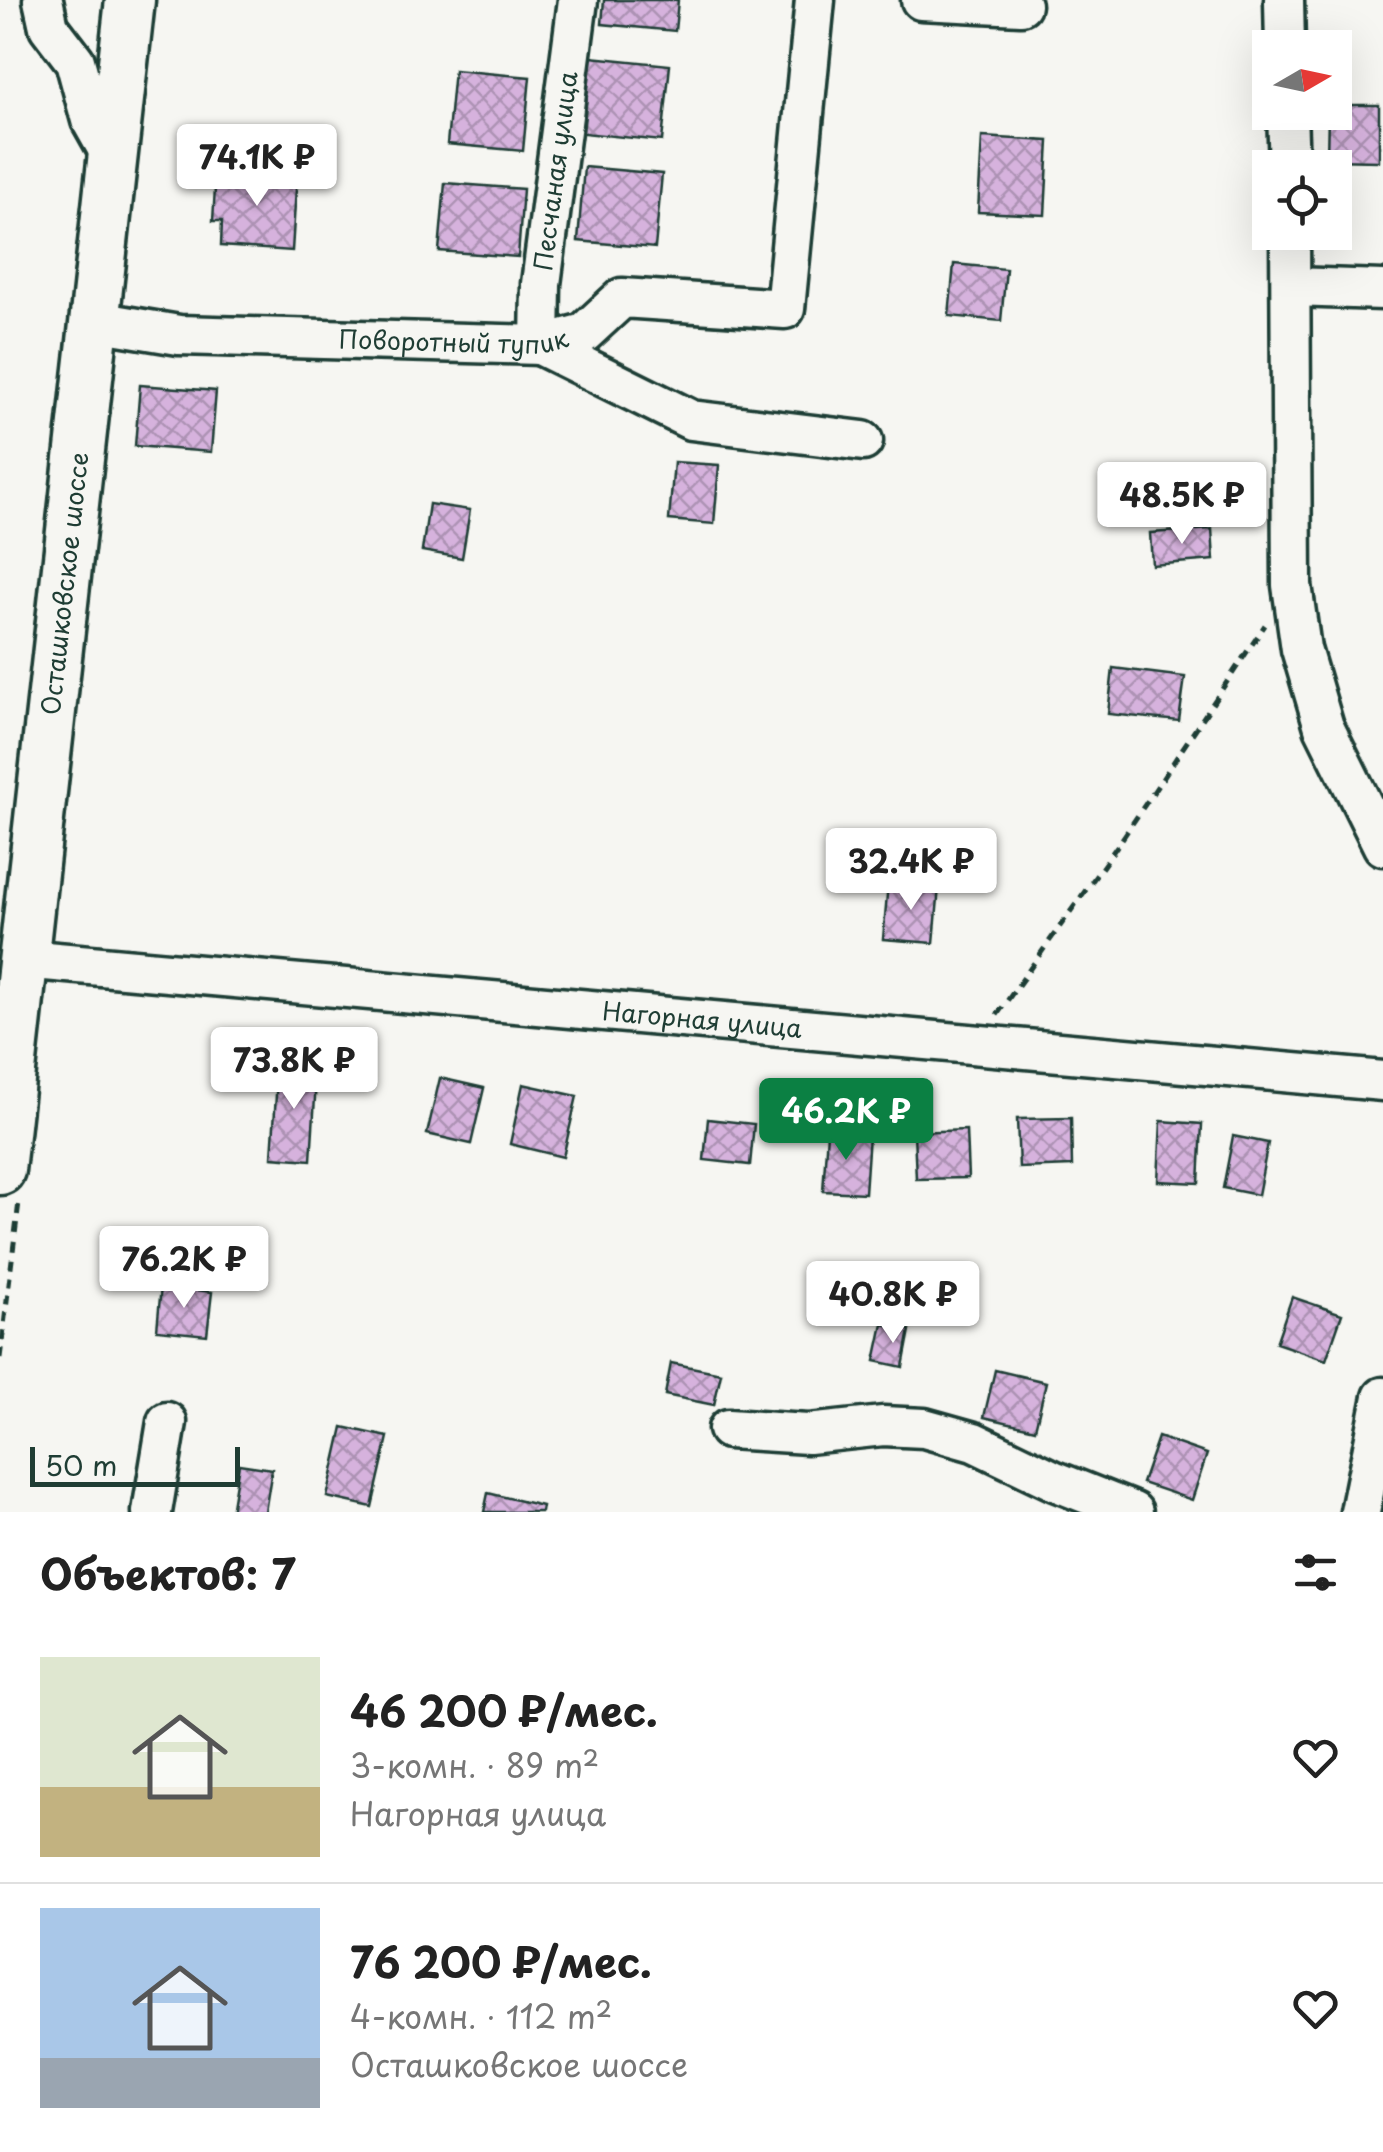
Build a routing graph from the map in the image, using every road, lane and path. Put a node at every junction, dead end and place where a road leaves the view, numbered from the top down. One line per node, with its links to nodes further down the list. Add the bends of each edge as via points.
1 (44, 0): 9 (street, via 49,27 75,61 91,120)
2 (130, 0): 9 (main road, Осташковское шоссе)
3 (578, 0): 14 (street, Песчаная улица, via 541,284)
4 (816, 0): 14 (street, Поворотный тупик, via 785,309 622,298 584,334)
5 (921, 0): 7 (street)
6 (1284, 0): 8 (street)
7 (1021, 5)
8 (1285, 30)
9 (112, 159): 13 (main road, Осташковское шоссе)
10 (1291, 250): 11 (street)
11 (1292, 287): 12 (street); 17 (street)
12 (1383, 290)
13 (95, 321): 14 (street, Поворотный тупик, via 179,335); 19 (main road, Осташковское шоссе)
14 (540, 345): 15 (street); 16 (street, via 691,420)
15 (606, 352)
16 (864, 441)
17 (1292, 585): 18 (street, via 1301,650 1324,727); 20 (path)
18 (1383, 846)
19 (23, 959): 20 (street, Нагорная улица); 22 (main road, Осташковское шоссе)
20 (978, 1043): 21 (street, Нагорная улица)
21 (1383, 1081)
22 (0, 1170)
23 (1383, 1396): 28 (street)
24 (167, 1422): 26 (street)
25 (728, 1430): 27 (street, via 924,1428 974,1442)
26 (152, 1512)
27 (1133, 1512)
28 (1360, 1512)

